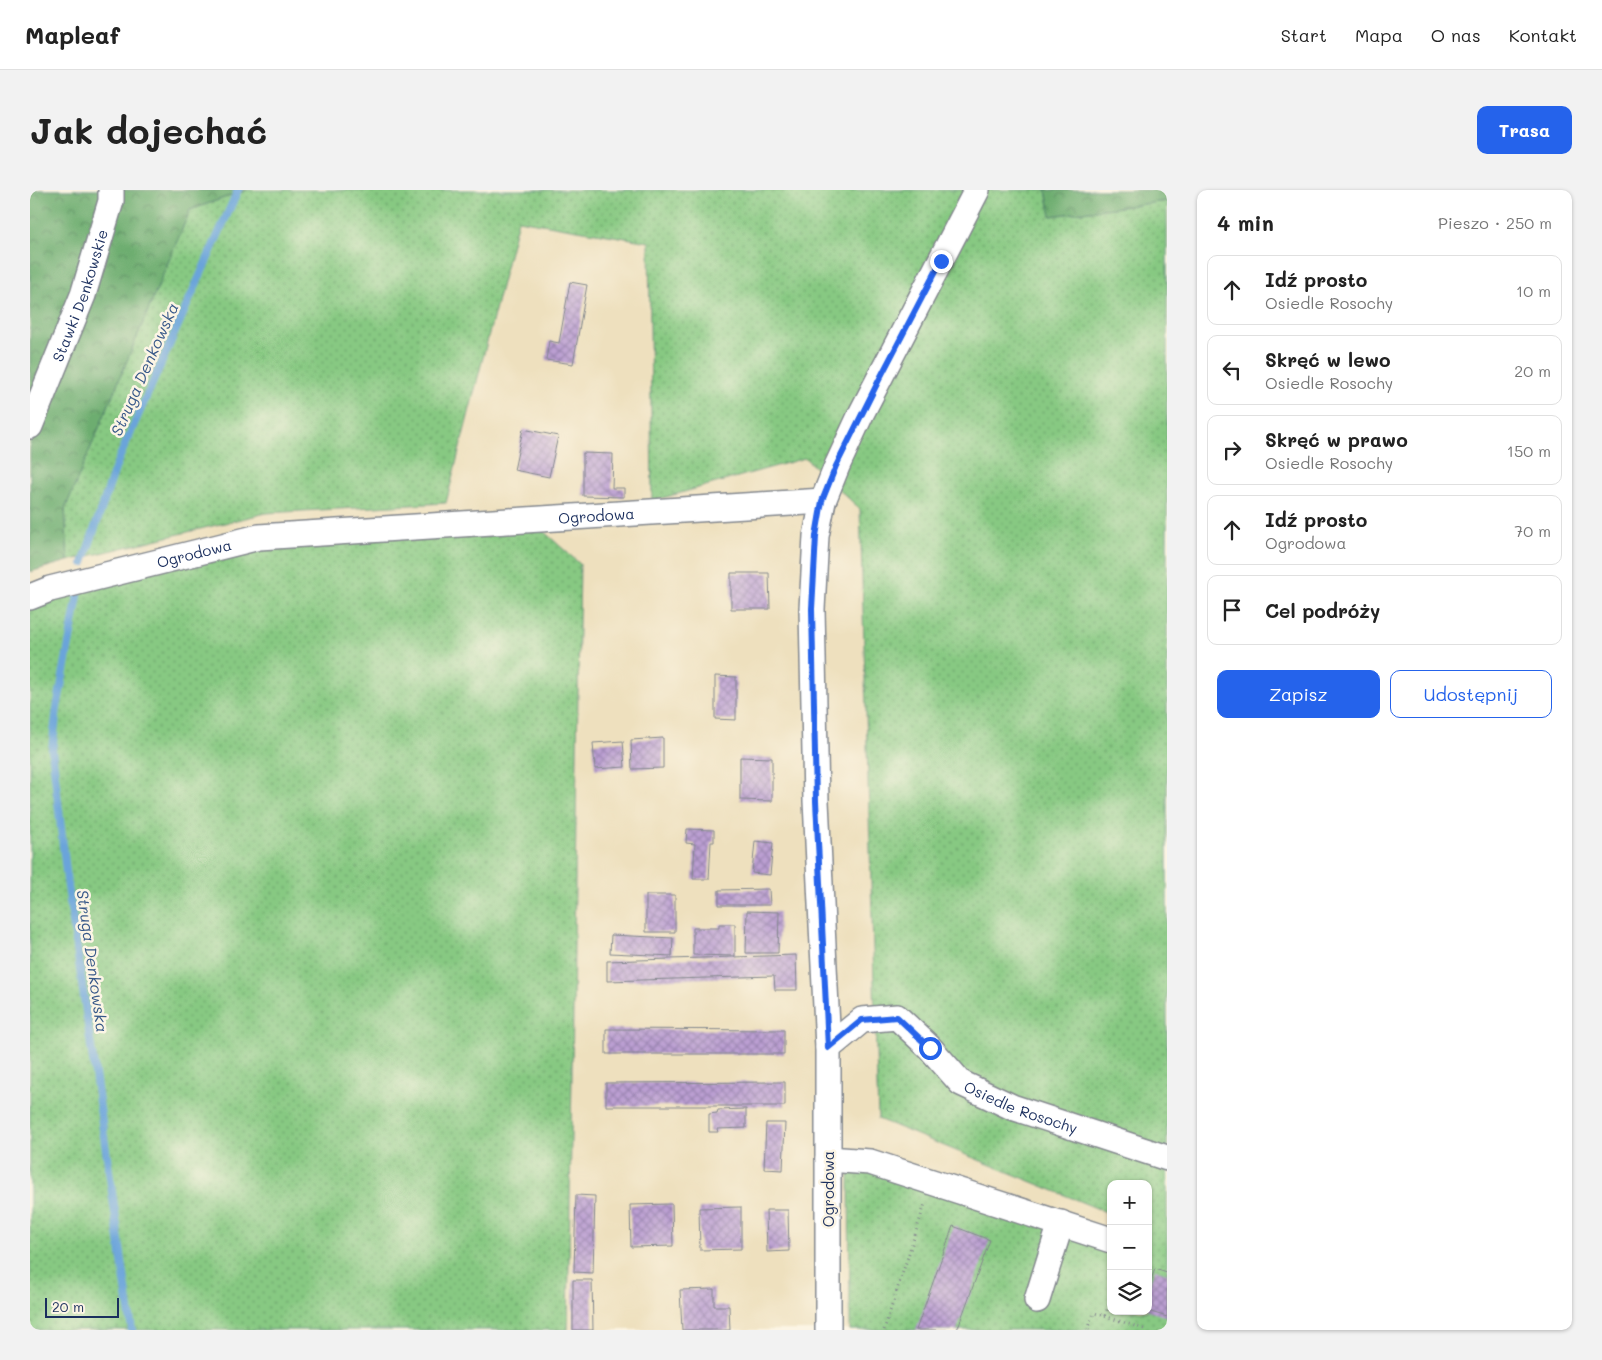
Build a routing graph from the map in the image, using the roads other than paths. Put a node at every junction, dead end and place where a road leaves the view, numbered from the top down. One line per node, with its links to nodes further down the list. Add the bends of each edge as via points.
1 (111, 190): 3 (street, Stawki Denkowskie, via 111,201 84,294)
2 (977, 190): 4 (street, via 861,414)
3 (30, 426)
4 (822, 501): 5 (street, Ogrodowa, via 260,537 50,589); 6 (street, via 816,536 812,609 816,801)
5 (30, 597)
6 (828, 1048): 7 (street, Osiedle Rosochy, via 862,1020 897,1017 961,1083 1012,1107); 8 (street, Ogrodowa)
7 (1167, 1158)
8 (828, 1160): 9 (street, via 870,1162); 12 (street, Ogrodowa)
9 (1062, 1223): 10 (street); 11 (street)
10 (1107, 1239)
11 (1037, 1300)
12 (828, 1330)

